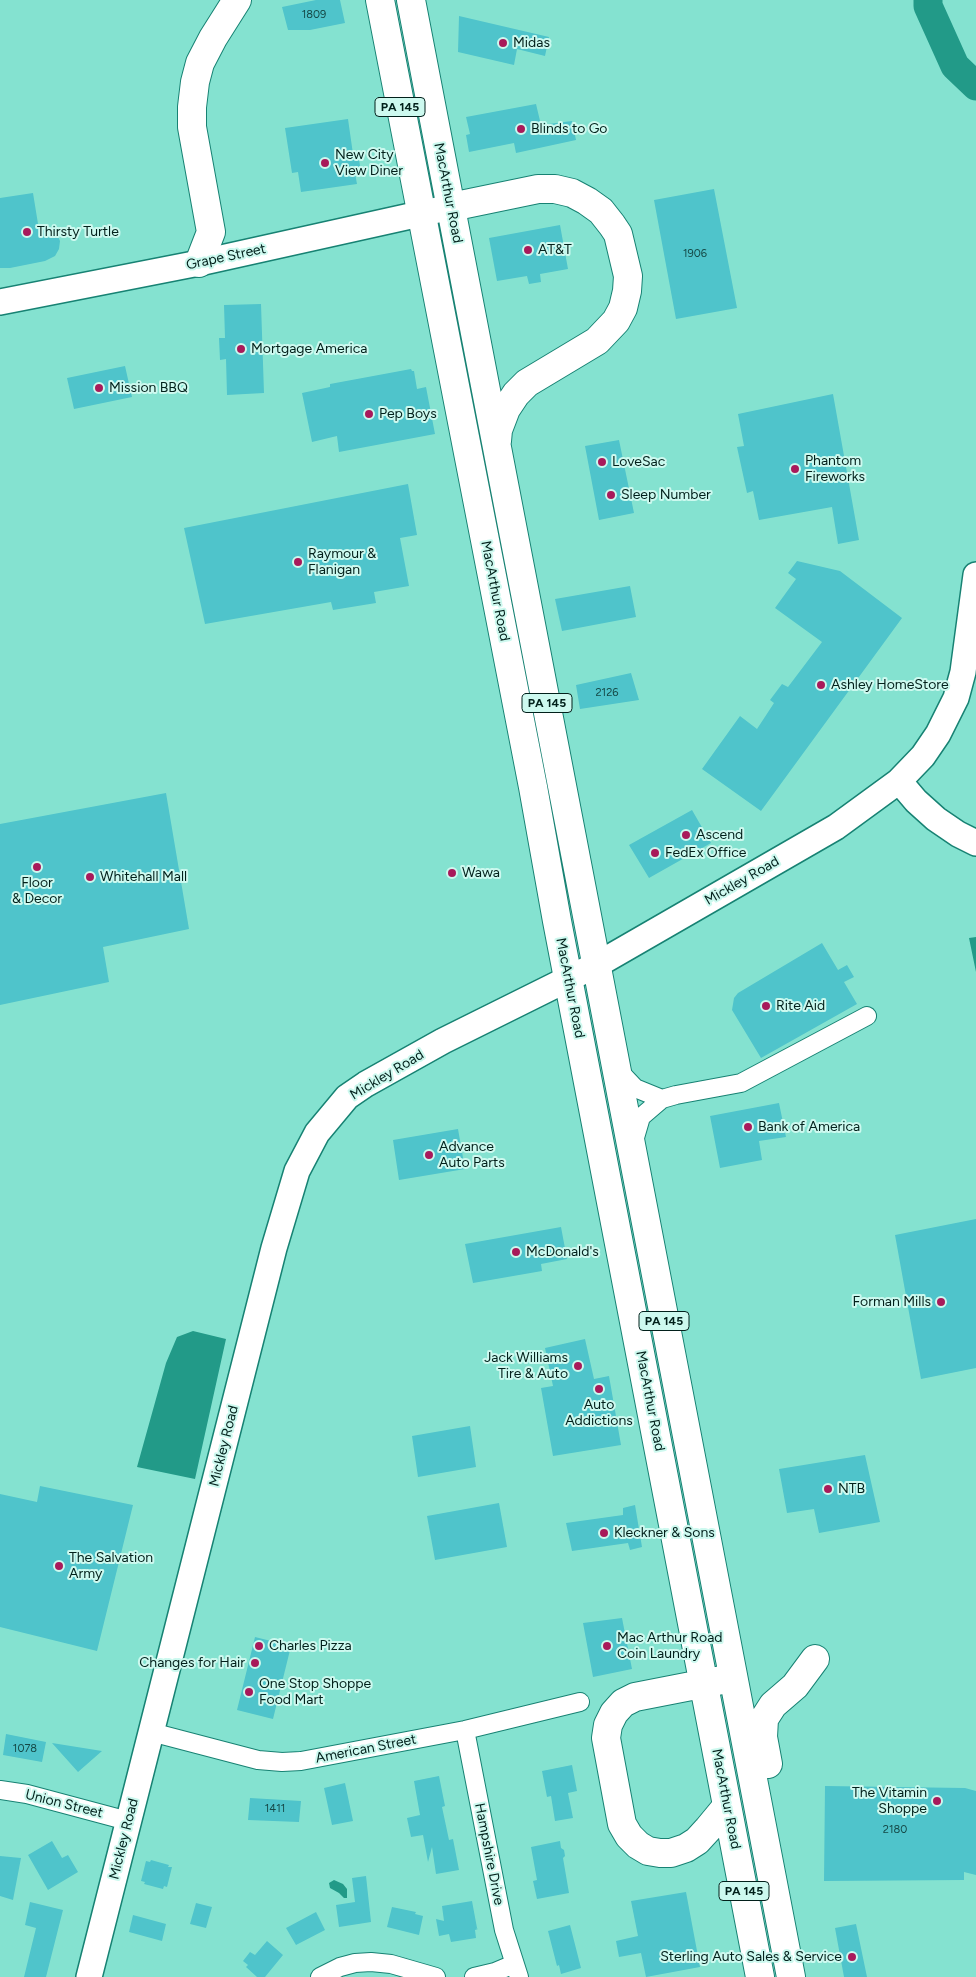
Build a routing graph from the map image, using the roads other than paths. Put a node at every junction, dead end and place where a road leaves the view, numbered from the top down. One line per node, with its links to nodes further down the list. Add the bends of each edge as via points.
1 (238, 0): 6 (highway, via 213,38 200,63 195,82 192,127 211,232)
2 (380, 0): 5 (highway, MacArthur Road / PA 145)
3 (412, 0): 4 (highway, MacArthur Road / PA 145)
4 (451, 207): 5 (street, Grape Street); 8 (highway, MacArthur Road / PA 145); 8 (highway, via 538,189 572,193 594,206 612,224 618,234 628,276 623,308 616,321 596,341 528,382 516,394 506,409)
5 (420, 214): 6 (street, Grape Street); 13 (highway, MacArthur Road / PA 145)
6 (199, 263): 7 (street, Grape Street)
7 (0, 302)
8 (496, 443): 12 (highway, MacArthur Road / PA 145)
9 (976, 575): 10 (street, Mickley Road, via 963,672 956,698 923,756)
10 (899, 781): 11 (street, via 936,819); 12 (street, Mickley Road, via 836,827)
11 (976, 843)
12 (597, 964): 13 (street, Mickley Road); 15 (highway, MacArthur Road / PA 145)
13 (568, 979): 20 (highway, MacArthur Road / PA 145); 23 (street, Mickley Road, via 443,1041 366,1084 347,1098 329,1118 305,1154 274,1248)
14 (867, 1016): 16 (street, via 741,1083)
15 (616, 1068): 16 (street, via 635,1088); 17 (highway, MacArthur Road / PA 145)
16 (662, 1099): 17 (street, via 640,1117)
17 (632, 1151): 19 (highway, MacArthur Road / PA 145)
18 (815, 1659): 26 (highway, via 764,1719 763,1737 771,1777 770,1794)
19 (735, 1677): 20 (highway); 26 (highway, MacArthur Road / PA 145)
20 (704, 1683): 25 (highway, MacArthur Road / PA 145); 25 (highway, via 635,1697 614,1712 606,1738 622,1824 638,1845 654,1852 672,1853 697,1841)
21 (580, 1702): 22 (street, American Street)
22 (465, 1730): 23 (street, American Street, via 282,1762 258,1760); 28 (street, Hampshire Drive, via 504,1930)
23 (150, 1732): 27 (street, Mickley Road)
24 (0, 1790): 27 (street, Union Street)
25 (727, 1806): 33 (highway, MacArthur Road / PA 145)
26 (760, 1813): 34 (highway, MacArthur Road / PA 145)
27 (128, 1821): 29 (street, Mickley Road)
28 (516, 1970): 32 (street)
29 (89, 1977)
30 (320, 1977): 31 (street, via 340,1967 371,1962)
31 (436, 1977)
32 (474, 1977)
33 (760, 1977)
34 (791, 1977)

